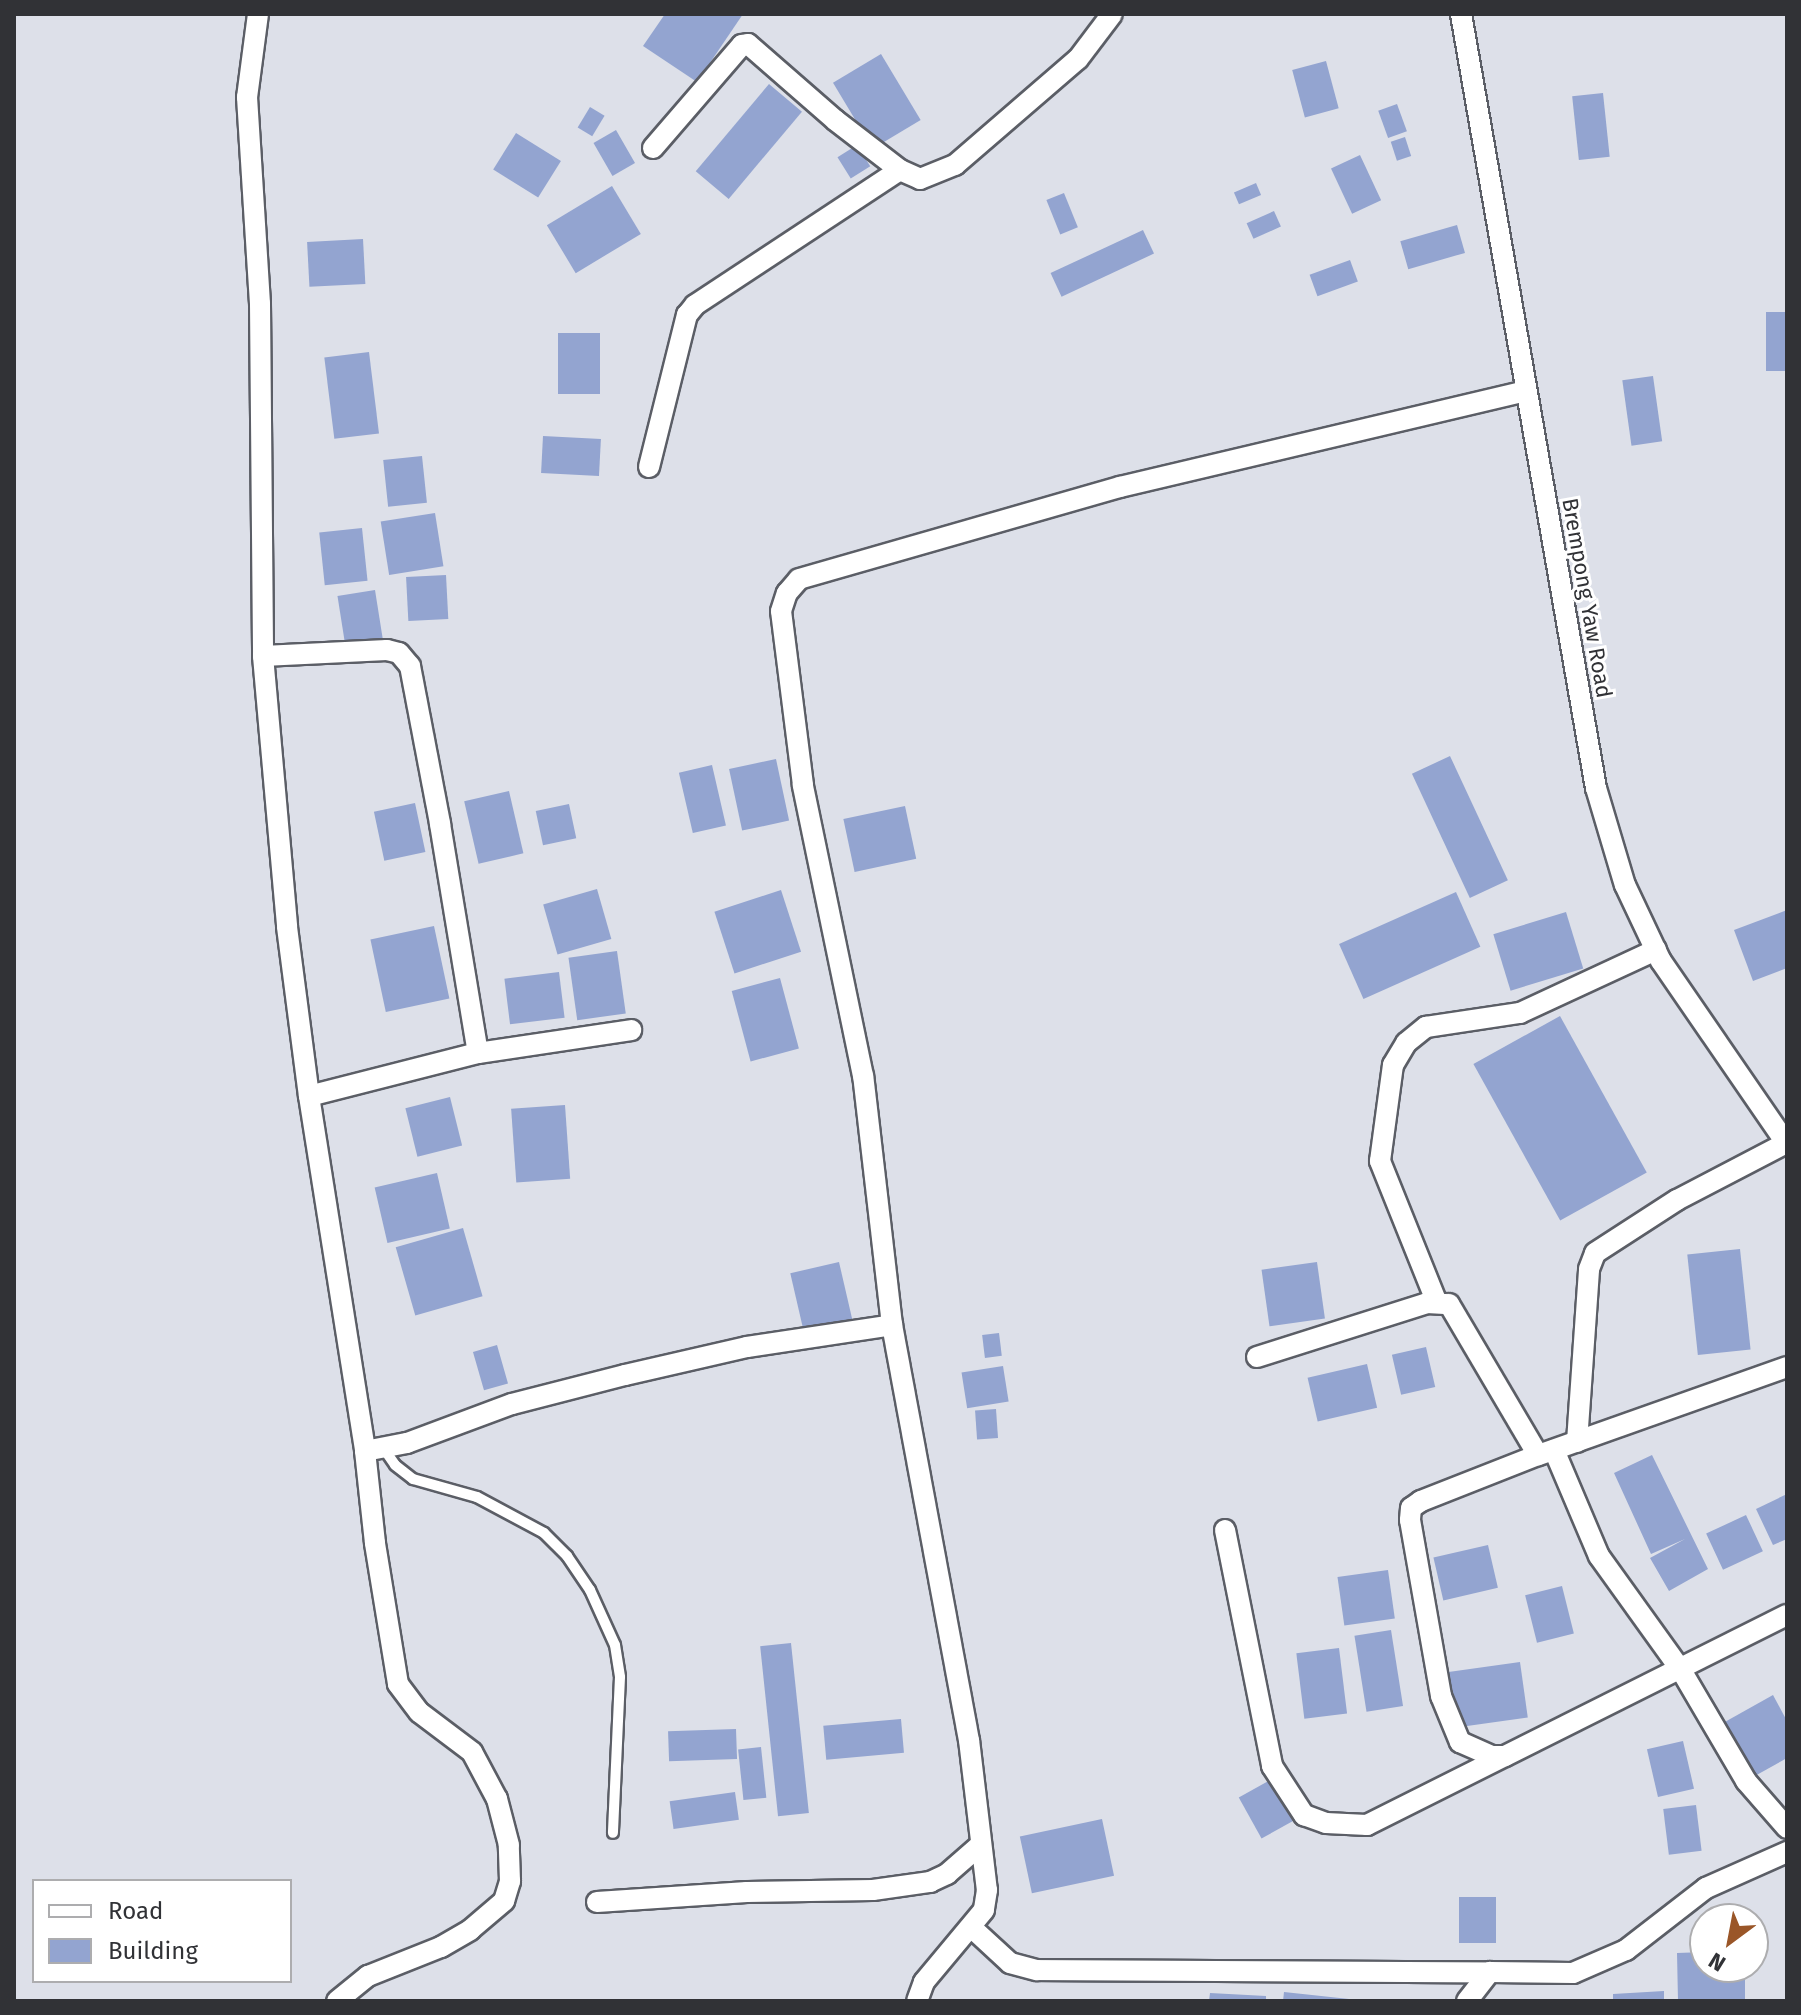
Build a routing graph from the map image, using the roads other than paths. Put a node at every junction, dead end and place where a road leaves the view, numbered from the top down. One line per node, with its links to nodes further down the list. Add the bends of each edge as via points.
1 (258, 14): 8 (street, via 247,97 260,304)
2 (1112, 14): 5 (street, via 1078,59 955,165 920,179)
3 (1461, 14): 6 (street, Brempong Yaw Road)
4 (653, 148): 5 (street, via 748,44)
5 (900, 170): 7 (street, via 695,305 687,315)
6 (1526, 391): 9 (street, Brempong Yaw Road, via 1596,788 1625,885); 15 (street, via 1120,487 799,579 787,593 781,611 803,785 863,1076)
7 (649, 467)
8 (263, 656): 11 (street, via 387,650 399,653 410,666); 12 (street, via 287,927)
9 (1656, 950): 13 (street, Brempong Yaw Road); 14 (street, via 1520,1013 1426,1027 1406,1043 1393,1065 1380,1161)
10 (631, 1030): 11 (street)
11 (478, 1053): 12 (street)
12 (309, 1096): 19 (street)
13 (1787, 1144): 18 (street, via 1677,1200 1595,1253 1589,1269)
14 (1437, 1303): 16 (street); 20 (street, via 1449,1304)
15 (892, 1325): 19 (street, via 747,1347 625,1375 512,1404); 27 (street, via 969,1740)
16 (1257, 1357)
17 (1787, 1367): 18 (street)
18 (1577, 1442): 20 (street)
19 (375, 1450): 26 (lane, via 413,1479 477,1497 544,1533 590,1590 615,1645 620,1677); 32 (street, via 383,1605 398,1684 419,1712 472,1752 497,1799 509,1845 510,1881 504,1901 470,1930 368,1976)
20 (1546, 1452): 23 (street, via 1599,1556); 24 (street, via 1411,1508 1441,1696 1460,1742)
21 (1225, 1530): 24 (street, via 1272,1766 1304,1815 1326,1823 1367,1825)
22 (1787, 1615): 23 (street)
23 (1681, 1670): 24 (street); 25 (street, via 1746,1781)
24 (1505, 1756)
25 (1787, 1828)
26 (613, 1833)
27 (979, 1846): 29 (street, via 947,1874 916,1884); 30 (street, via 987,1890 984,1910)
28 (1787, 1852): 31 (street, via 1706,1888 1626,1950 1573,1973)
29 (597, 1902)
30 (971, 1927): 31 (street, via 1010,1963 1037,1970); 33 (street, via 924,1982)
31 (1490, 1972): 34 (street)
32 (337, 2001)
33 (917, 2001)
34 (1467, 2001)

